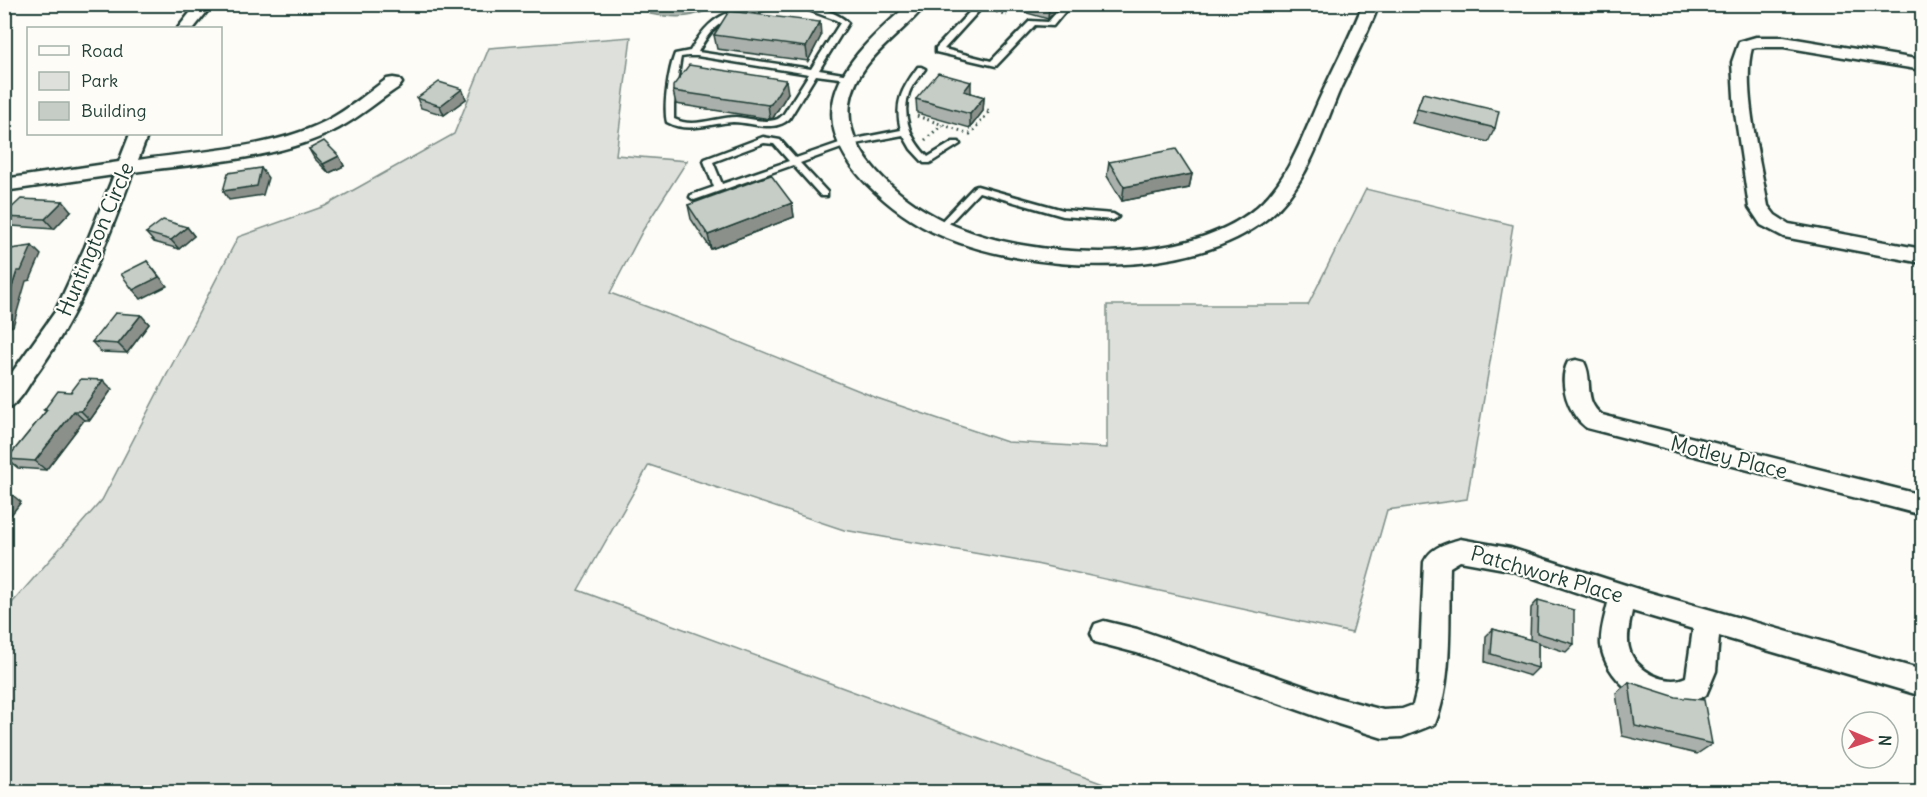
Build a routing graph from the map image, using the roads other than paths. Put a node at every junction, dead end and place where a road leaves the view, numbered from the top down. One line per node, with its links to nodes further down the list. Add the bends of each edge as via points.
1 (206, 4): 9 (street)
2 (782, 4): 10 (lane, via 721,18)
3 (795, 4): 13 (lane, via 844,23)
4 (890, 4): 8 (lane)
5 (982, 4): 6 (lane, via 939,50 993,64 1033,23 1050,24)
6 (1068, 4)
7 (1371, 4): 27 (street, via 1285,185 1264,211 1229,234 1160,254 1063,258 1004,249)
8 (915, 8): 14 (street, via 867,55)
9 (187, 27)
10 (693, 53): 13 (lane); 13 (lane, via 678,56 670,104 670,120 685,125 734,120 778,123 786,117)
11 (1923, 65): 28 (street, via 1784,42 1745,45 1740,62 1759,207 1768,220 1784,230)
12 (921, 69): 16 (lane, via 906,92)
13 (813, 72): 14 (lane)
14 (852, 78): 18 (street, via 842,105)
15 (393, 83): 21 (street, via 341,120 292,140 232,154)
16 (904, 132): 18 (lane); 19 (lane, via 927,161)
17 (139, 135): 21 (street, Huntington Circle)
18 (848, 142): 20 (lane); 27 (street, via 857,161 892,199)
19 (956, 144)
20 (794, 161): 23 (lane); 23 (lane, via 777,142 763,140 708,161); 24 (lane)
21 (125, 168): 22 (street); 30 (street, Huntington Circle, via 64,315)
22 (4, 185)
23 (719, 188): 25 (lane)
24 (824, 194)
25 (694, 197)
26 (1113, 217): 27 (lane, via 1063,213 977,189)
27 (940, 228)
28 (1923, 256)
29 (1576, 368): 32 (street, Motley Place, via 1577,398 1585,416 1595,422)
30 (14, 376): 31 (street, Huntington Circle)
31 (4, 401)
32 (1923, 505)
33 (1622, 596): 34 (street, Patchwork Place); 34 (street, via 1615,646 1620,662 1646,686 1671,693 1696,686 1702,671); 35 (street, Patchwork Place, via 1482,552 1460,550 1447,554 1437,562 1430,701 1425,714 1401,723 1383,724 1338,711)
34 (1707, 621): 36 (street, Patchwork Place)
35 (1104, 633)
36 (1923, 683)

